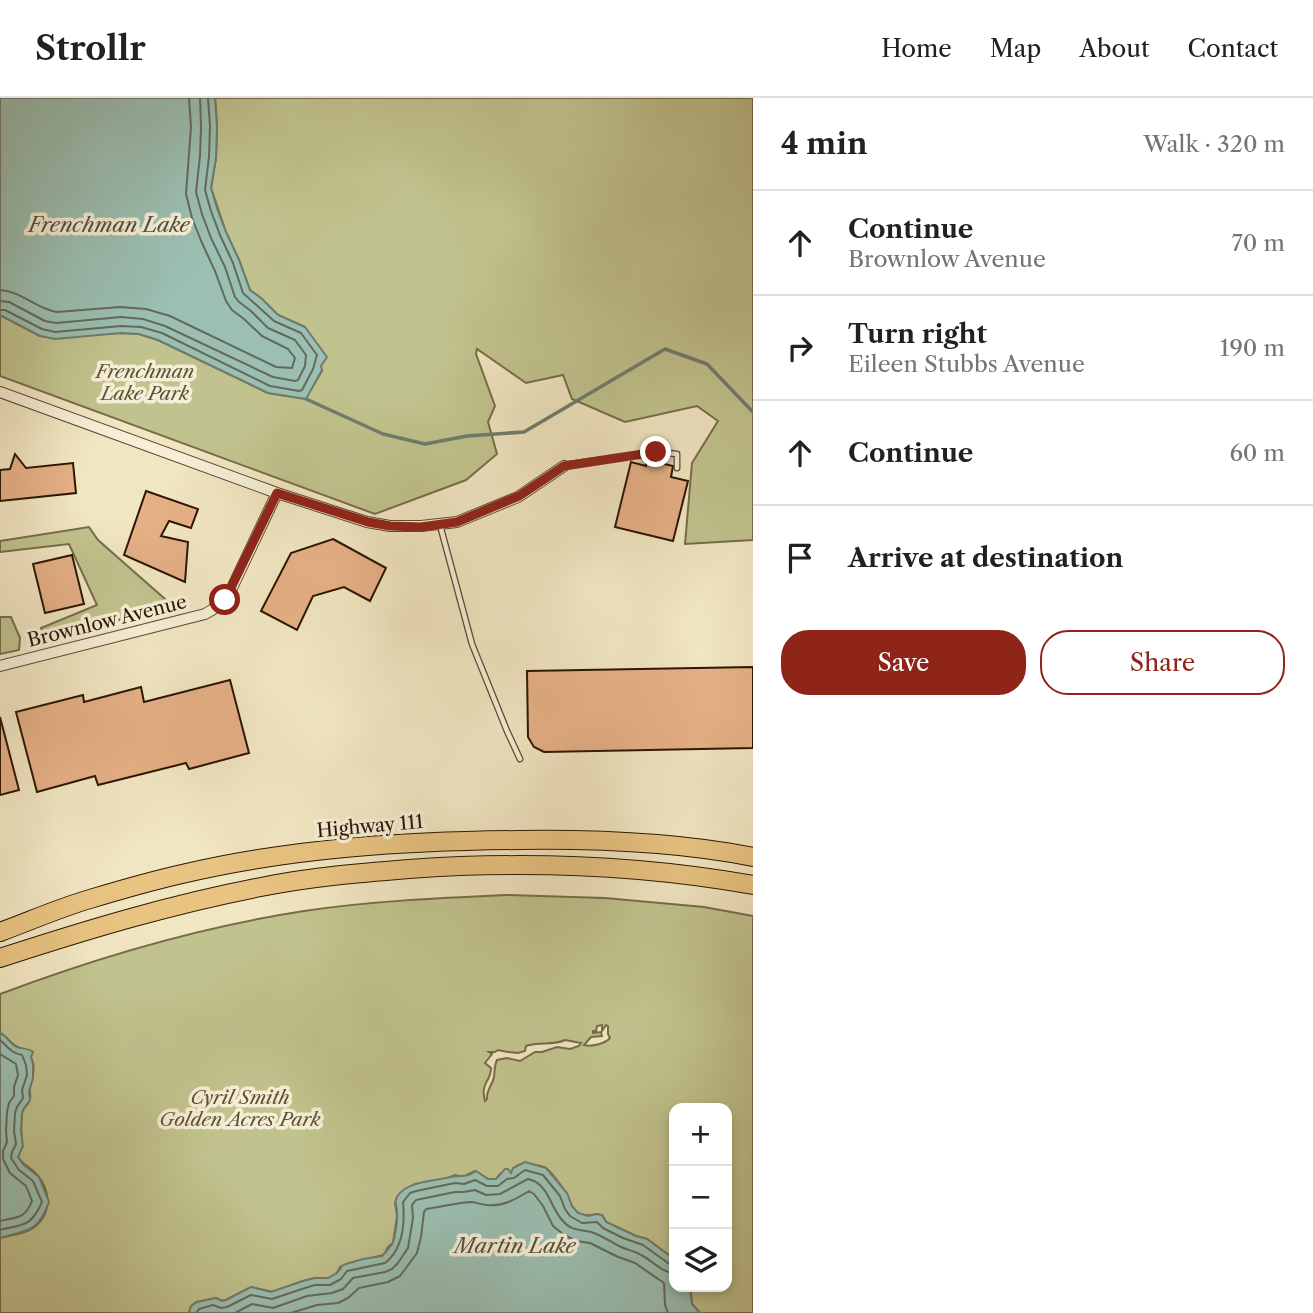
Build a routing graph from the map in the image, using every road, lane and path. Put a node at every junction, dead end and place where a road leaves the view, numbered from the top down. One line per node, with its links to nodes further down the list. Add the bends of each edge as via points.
1 (0, 392): 4 (street)
2 (564, 466): 3 (lane, via 656,452 677,454); 5 (street, via 519,496 457,522)
3 (677, 468)
4 (277, 493): 5 (street, via 368,522 421,527); 6 (street, Brownlow Avenue, via 231,590 215,610)
5 (440, 524): 7 (lane, via 472,644)
6 (0, 666)
7 (520, 759)
8 (753, 857): 10 (highway, Highway 111, via 575,840 458,840 246,862)
9 (753, 885): 13 (highway, via 570,866 343,874 207,898)
10 (87, 900): 11 (highway); 12 (highway, Highway 111)
11 (0, 920)
12 (0, 932)
13 (0, 958)

